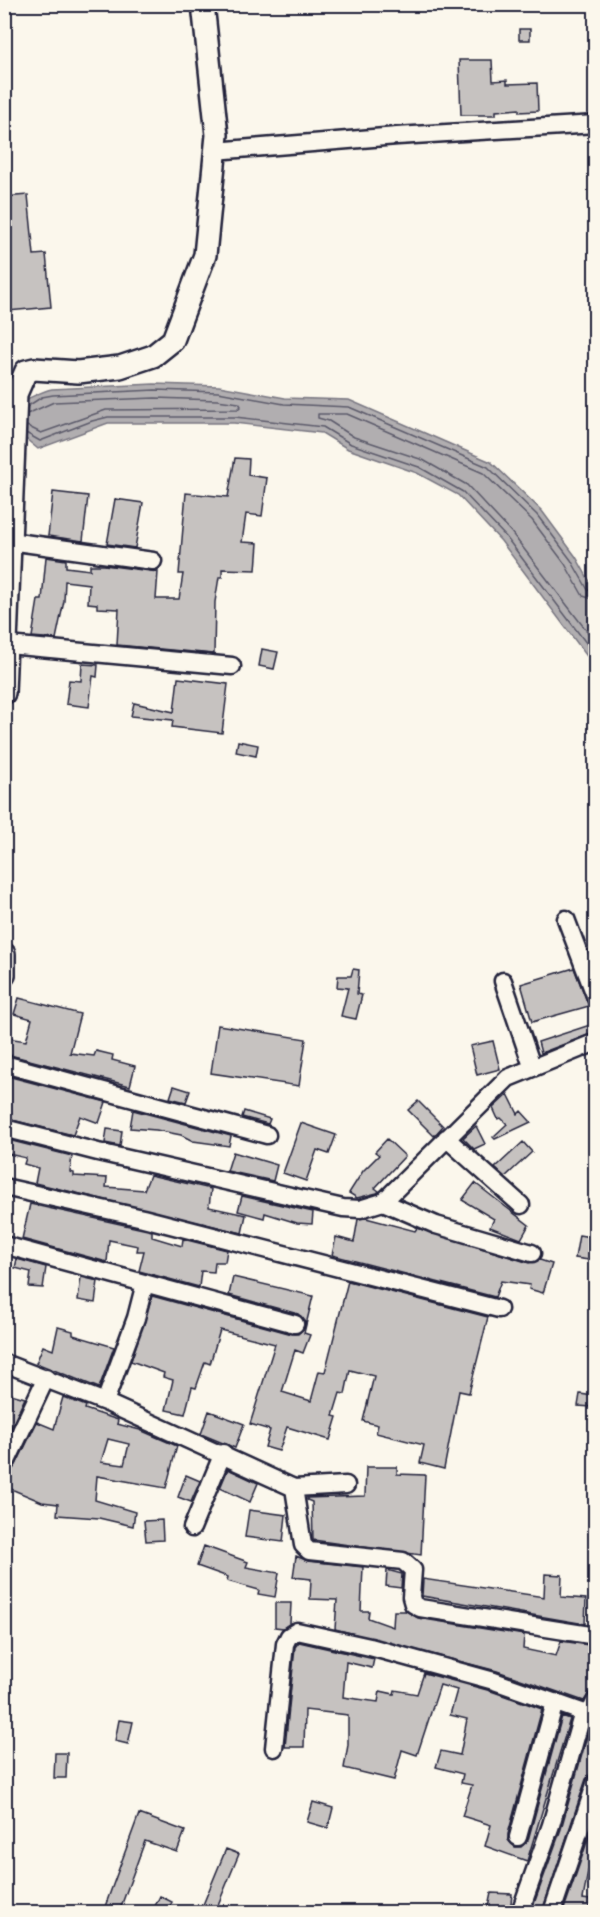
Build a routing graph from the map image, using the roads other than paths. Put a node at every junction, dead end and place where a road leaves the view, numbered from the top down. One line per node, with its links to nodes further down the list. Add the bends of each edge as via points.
1 (203, 4): 3 (street, via 217,135)
2 (596, 124): 3 (street)
3 (215, 151): 4 (street, via 205,255 173,340 153,356 120,367 78,372 26,371 16,394)
4 (9, 541): 5 (street); 6 (street)
5 (153, 561)
6 (8, 645): 7 (street); 8 (street)
7 (232, 666)
8 (4, 693)
9 (566, 919): 13 (street)
10 (4, 954): 11 (street)
11 (4, 975)
12 (503, 981): 16 (street)
13 (596, 998)
14 (596, 1042): 16 (street)
15 (4, 1064): 18 (street)
16 (532, 1066): 19 (street, via 508,1078)
17 (4, 1128): 21 (street, via 343,1208 360,1209)
18 (267, 1134)
19 (446, 1138): 21 (street); 22 (street)
20 (4, 1187): 26 (street, via 143,1218)
21 (383, 1202): 24 (street, via 436,1225)
22 (521, 1205)
23 (4, 1245): 25 (street)
24 (532, 1253)
25 (144, 1283): 27 (street); 30 (street, via 136,1318)
26 (499, 1309)
27 (295, 1324)
28 (4, 1364): 29 (street)
29 (46, 1378): 30 (street); 32 (street)
30 (105, 1402): 31 (street)
31 (223, 1453): 34 (street); 35 (street)
32 (7, 1461)
33 (346, 1485): 34 (street)
34 (294, 1488): 36 (street, via 303,1545 309,1551 403,1561 413,1570 411,1597 420,1608)
35 (192, 1528)
36 (596, 1636)
37 (555, 1702): 38 (street); 39 (street, via 449,1668 297,1631 285,1644); 41 (street)
38 (591, 1711): 42 (street)
39 (274, 1748)
40 (596, 1782): 43 (street)
41 (518, 1837)
42 (520, 1912)
43 (552, 1912)

